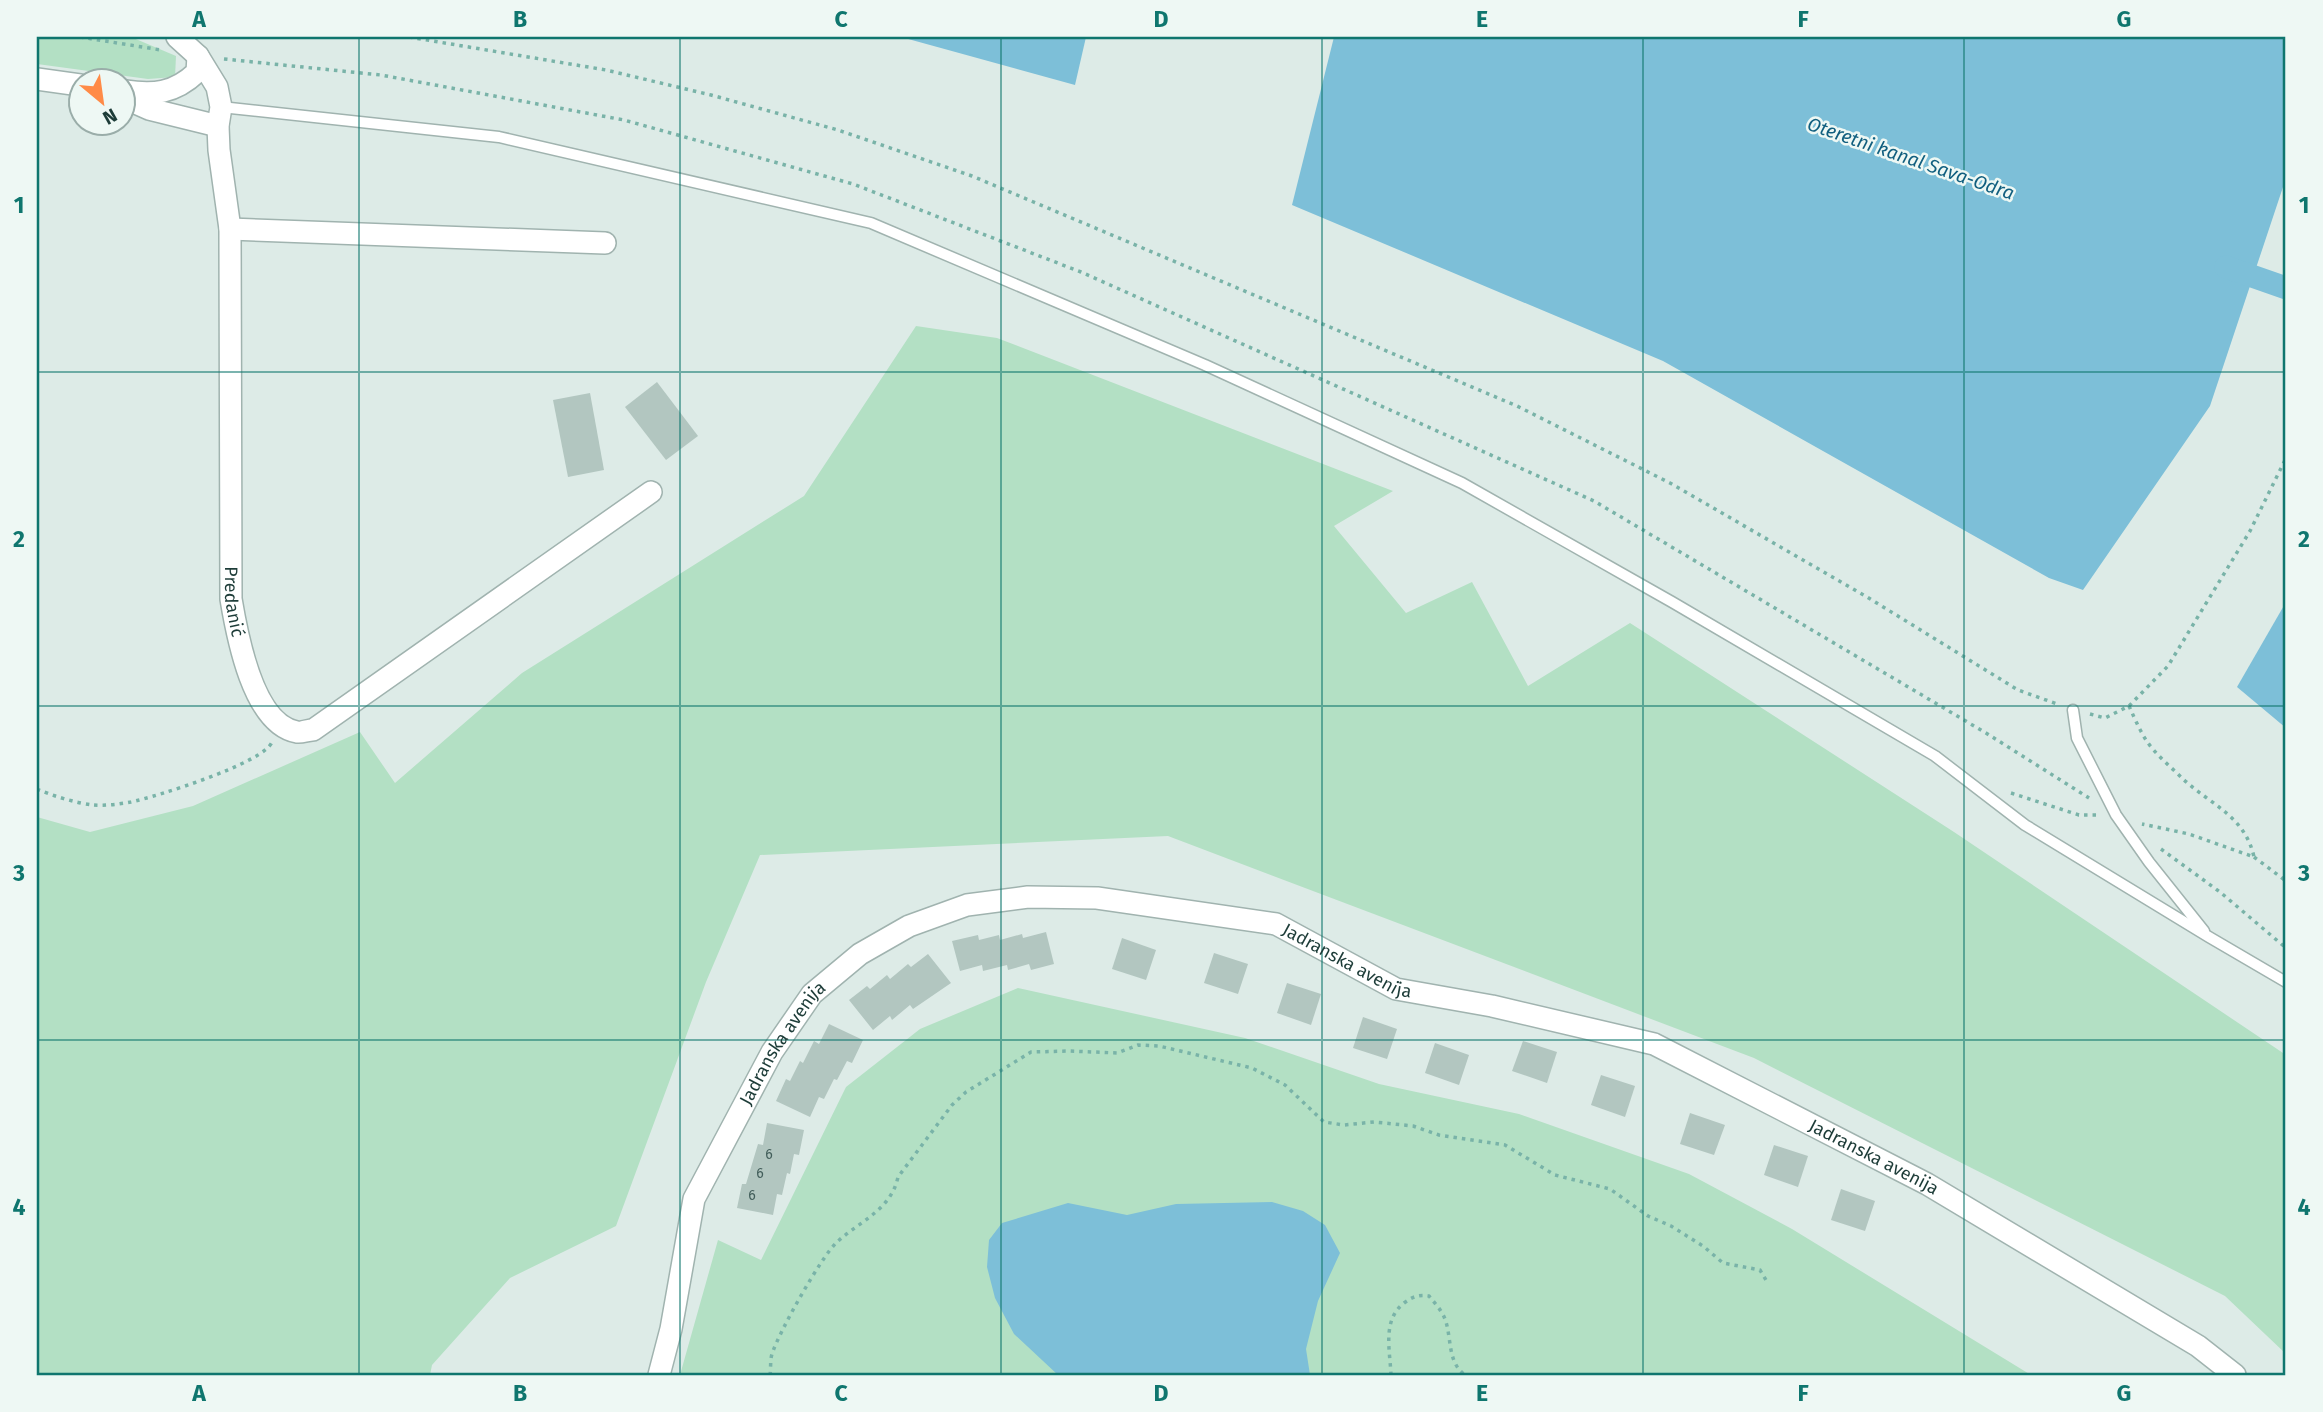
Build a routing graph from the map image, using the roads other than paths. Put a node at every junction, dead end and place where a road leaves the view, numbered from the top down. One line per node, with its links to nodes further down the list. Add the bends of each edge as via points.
1 (177, 37): 2 (street, Predanić)
2 (198, 56): 5 (street, via 197,72 178,86 152,95); 7 (street, Predanić, via 217,87)
3 (37, 79): 4 (street)
4 (66, 83)
5 (136, 93)
6 (136, 103): 7 (street, via 149,109)
7 (219, 116): 8 (street, Predanić); 12 (lane, via 499,137 871,223 1205,365 1462,483 1935,756 2025,825)
8 (230, 229): 9 (street); 10 (street, Predanić, via 231,599 237,639 260,701 279,724 297,732 313,730)
9 (605, 243)
10 (651, 492)
11 (2073, 710): 12 (lane, via 2077,738 2116,815)
12 (2209, 937): 13 (lane)
13 (2286, 982)
14 (659, 1375): 15 (street, Jadranska avenija, via 694,1199 772,1052 812,994 860,954 909,926 967,905 1028,897 1097,898 1276,924 1396,989 1654,1044 1927,1184 2197,1346)
15 (2235, 1375)

